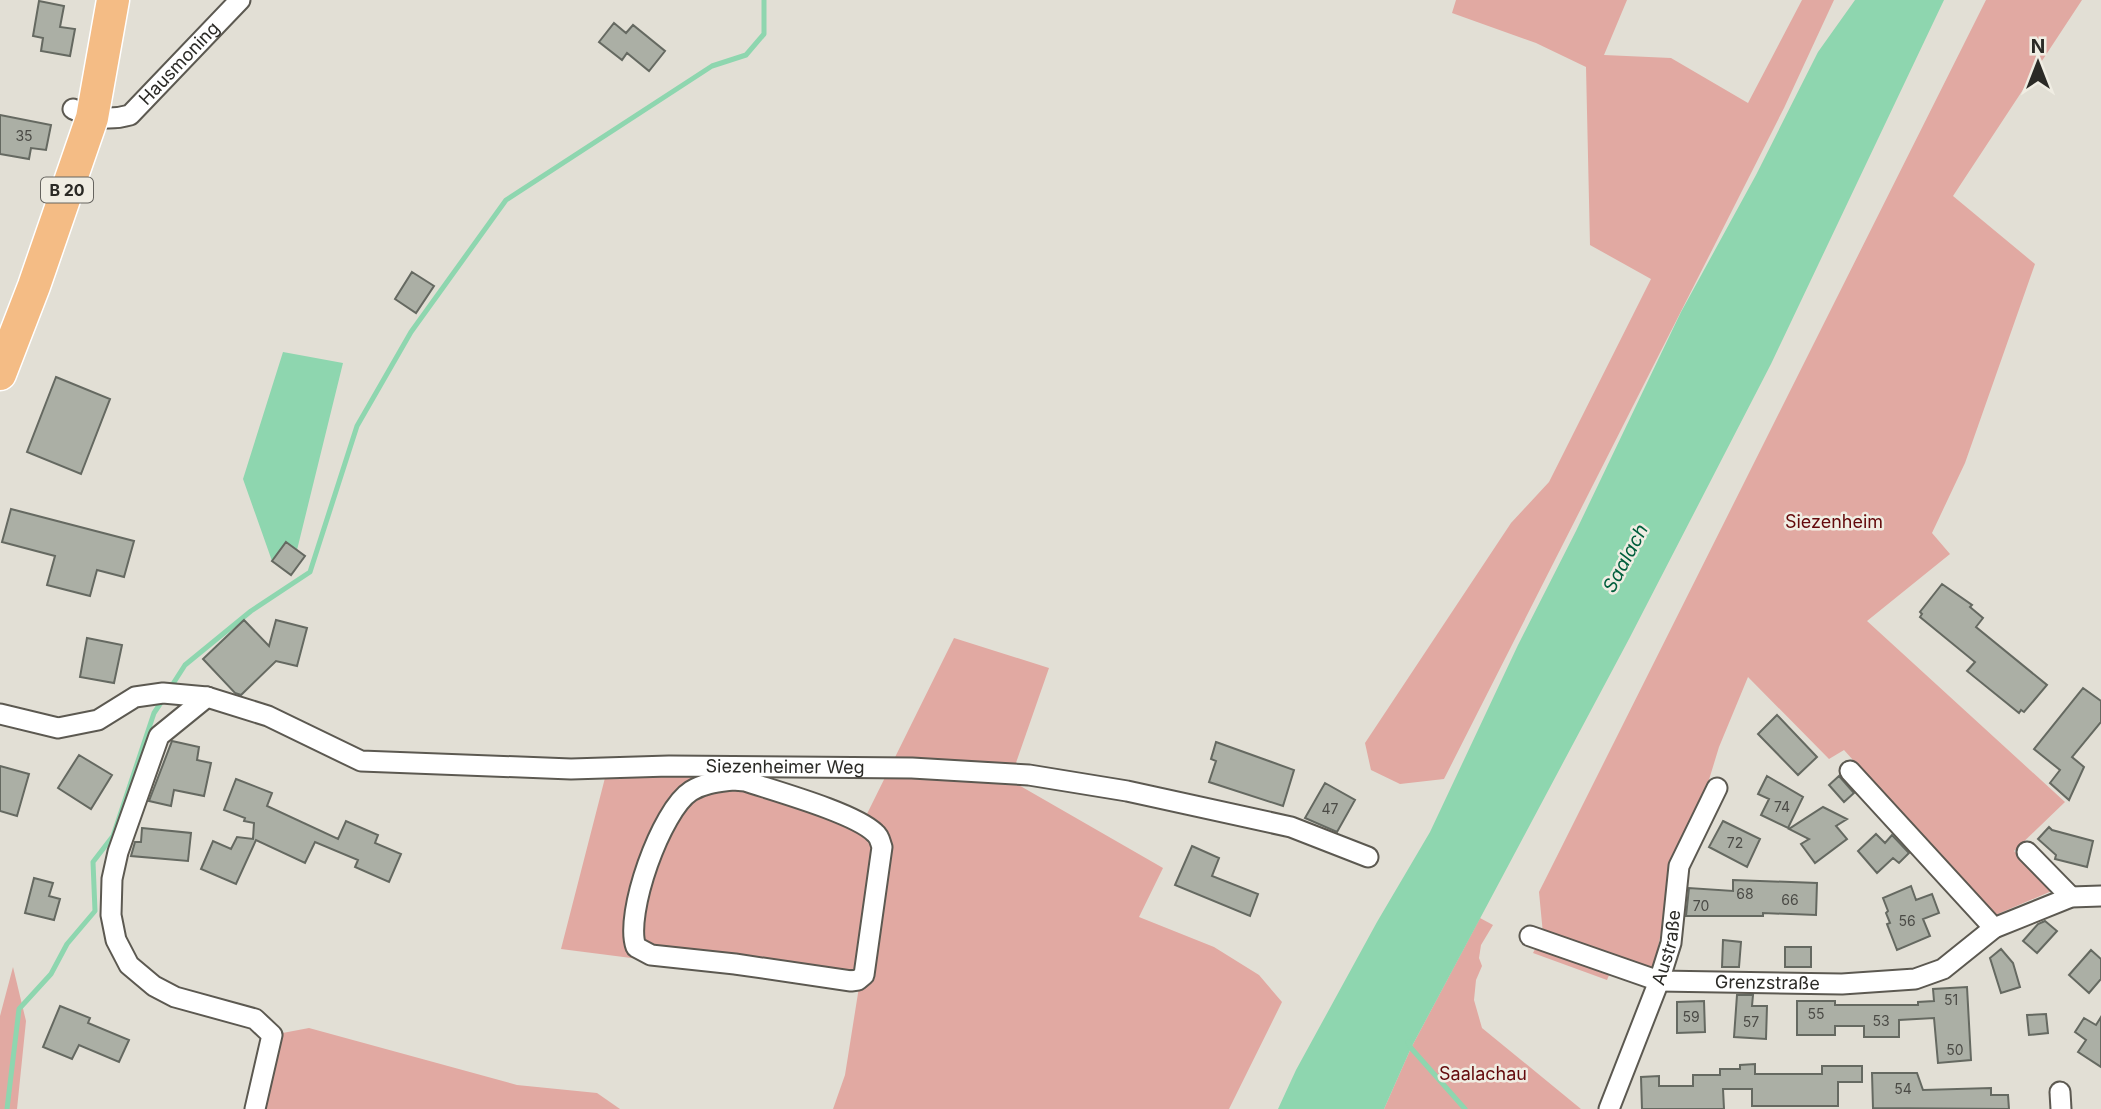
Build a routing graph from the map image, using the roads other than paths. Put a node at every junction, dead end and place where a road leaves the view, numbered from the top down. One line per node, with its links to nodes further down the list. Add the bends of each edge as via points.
1 (113, 0): 3 (main road, B 20)
2 (240, 0): 3 (street, Hausmoning, via 130,115)
3 (83, 114): 4 (main road, B 20, via 34,286)
4 (0, 373)
5 (207, 697): 6 (street, Siezenheimer Weg, via 163,693 135,697 98,720 58,728); 7 (street, Siezenheimer Weg, via 268,716 362,761 570,769); 18 (street, via 159,736 118,852 111,915 116,940 129,965 153,986 175,997 255,1018 272,1035)
6 (0, 714)
7 (669, 766): 10 (street); 12 (street, Siezenheimer Weg, via 912,768 1029,775 1291,827)
8 (1850, 771): 15 (street)
9 (1717, 788): 17 (street, Austraße, via 1679,866 1671,943)
10 (682, 799): 10 (street, via 657,838 647,866 633,933 636,947 651,955 851,981 864,975 882,847 874,831 845,816 744,781 705,784)
11 (2027, 852): 14 (street)
12 (1368, 857)
13 (2101, 896): 14 (street, Grenzstraße)
14 (2071, 897): 15 (street, Grenzstraße)
15 (1994, 928): 17 (street, Grenzstraße, via 1943,969 1915,979 1842,984)
16 (1530, 936): 17 (street, Grenzstraße)
17 (1659, 981): 19 (street, Austraße)
18 (255, 1109)
19 (1609, 1109)

